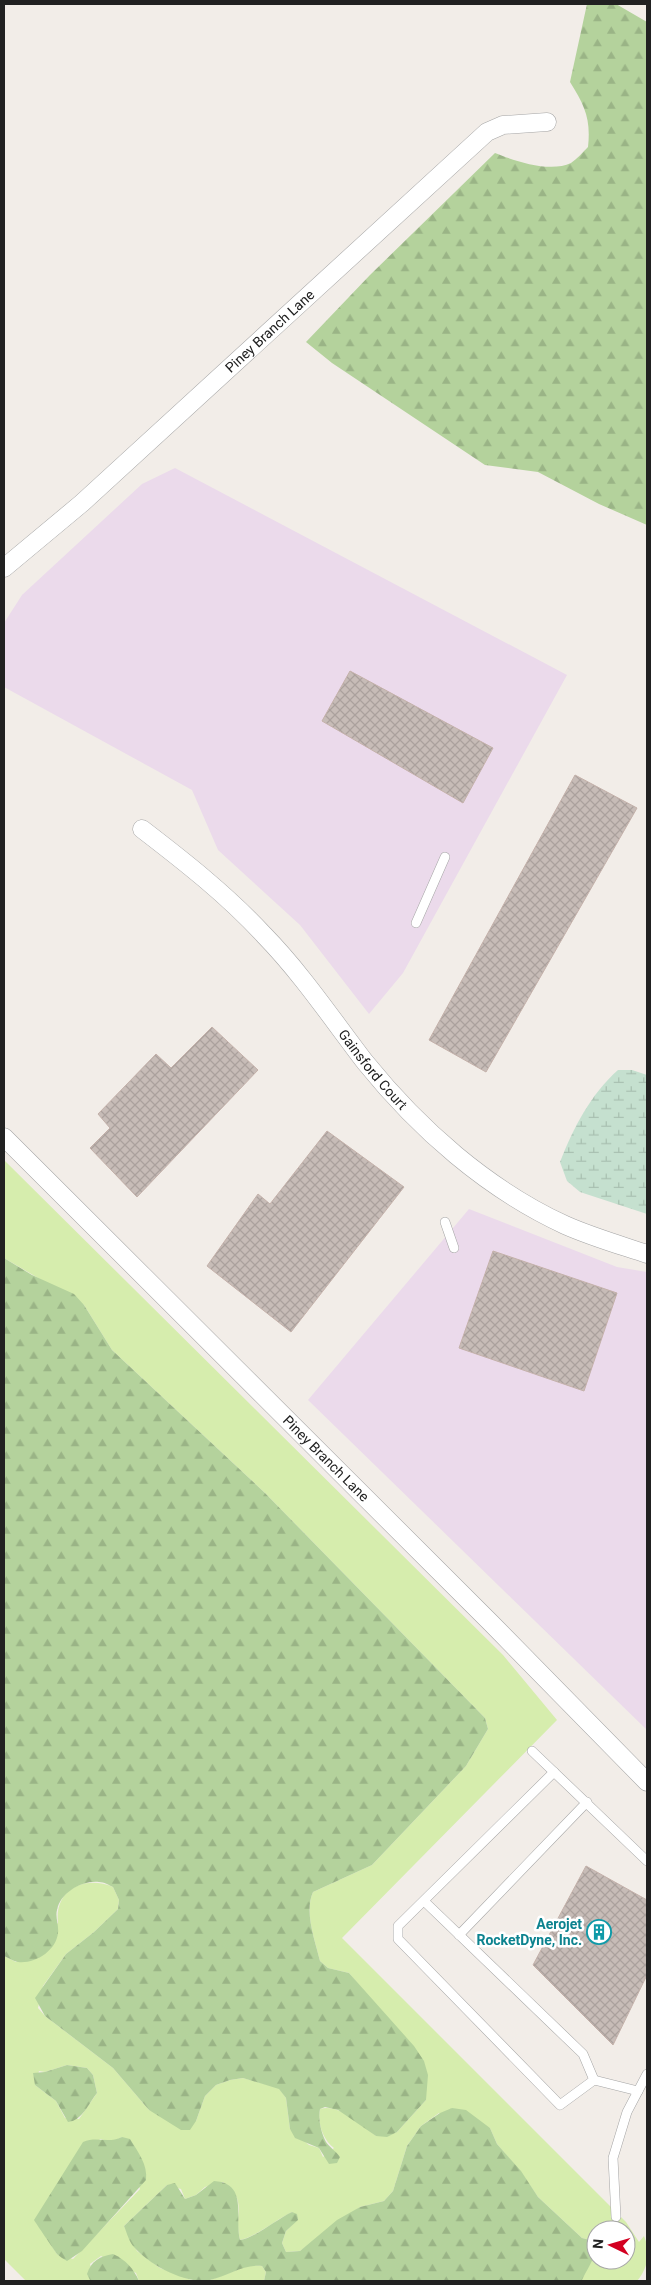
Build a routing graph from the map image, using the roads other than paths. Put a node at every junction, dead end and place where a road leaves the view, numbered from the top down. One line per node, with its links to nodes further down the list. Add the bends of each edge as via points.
1 (547, 122): 2 (street, Piney Branch Lane, via 503,125 487,132 82,504)
2 (4, 568)
3 (142, 828): 9 (street, Gainsford Court, via 219,890 265,935 296,970 366,1063 406,1108 467,1163 526,1204 566,1225)
4 (445, 857): 5 (lane)
5 (416, 924)
6 (4, 1137): 12 (street, Piney Branch Lane)
7 (445, 1222): 8 (lane)
8 (454, 1248)
9 (647, 1254)
10 (532, 1751): 11 (lane)
11 (554, 1772): 13 (lane); 15 (lane)
12 (647, 1782)
13 (587, 1802): 14 (lane); 16 (lane)
14 (647, 1862)
15 (424, 1901): 16 (lane); 18 (lane, via 398,1926 398,1939 560,2105)
16 (459, 1935): 18 (lane, via 583,2054)
17 (647, 2074): 19 (lane)
18 (594, 2080): 19 (lane)
19 (638, 2091): 20 (lane, via 627,2112 613,2158)
20 (616, 2217)

